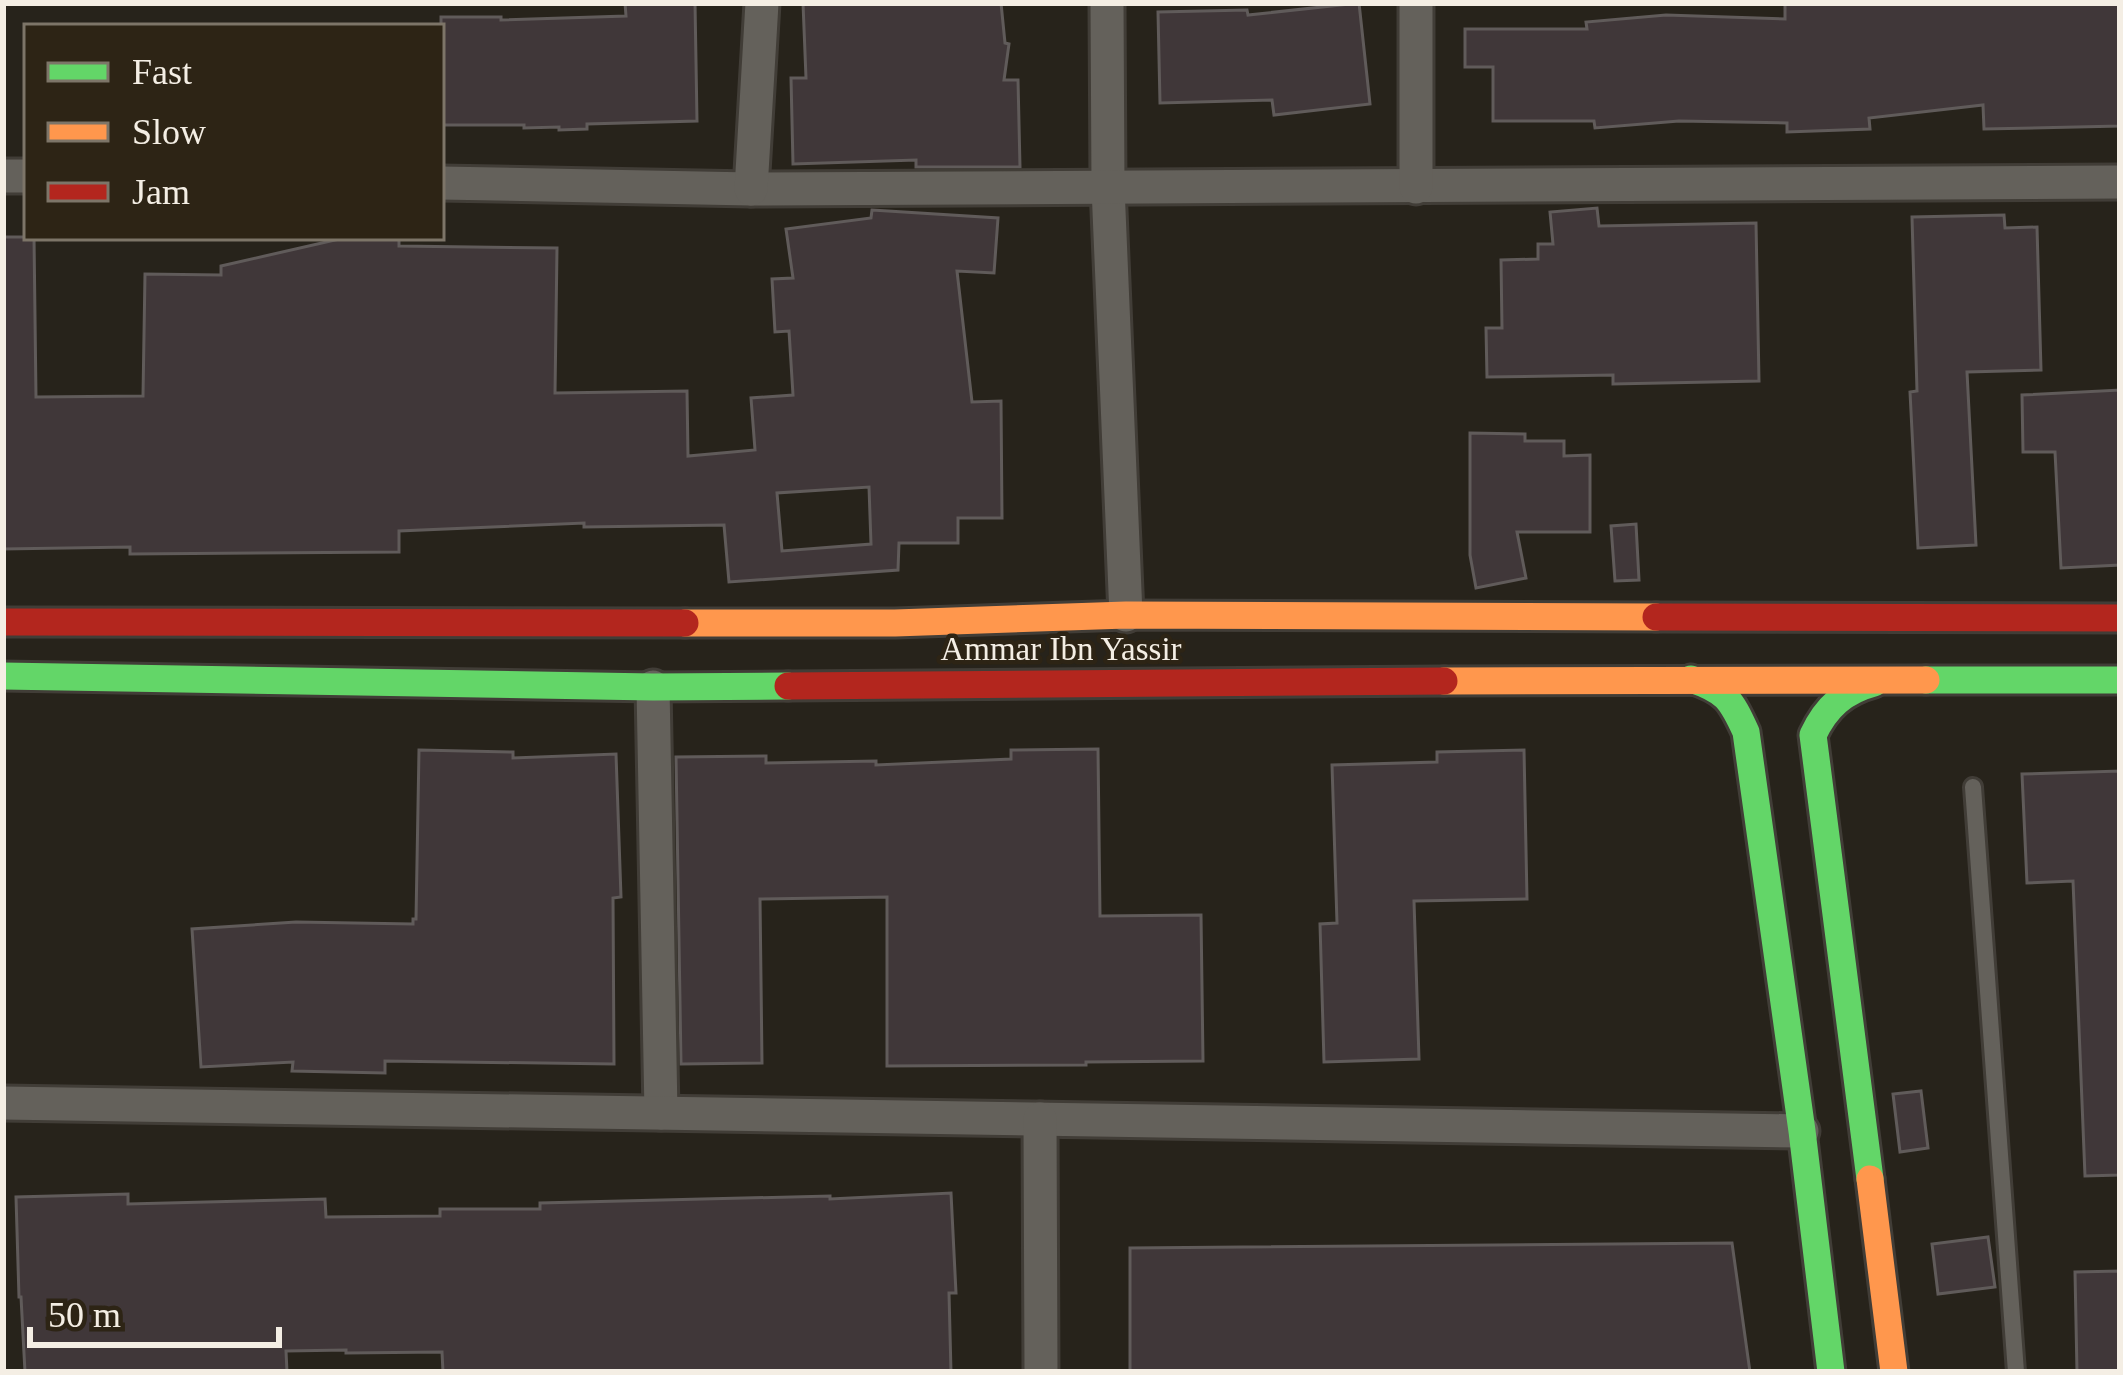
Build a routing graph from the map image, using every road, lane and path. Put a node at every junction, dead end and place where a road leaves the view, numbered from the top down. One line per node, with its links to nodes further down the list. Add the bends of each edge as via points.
1 (762, 3): 8 (street)
2 (1107, 3): 6 (street)
3 (1416, 3): 7 (street)
4 (2120, 182): 7 (street)
5 (444, 183): 8 (street)
6 (1108, 187): 7 (street); 8 (street); 9 (street)
7 (1416, 187)
8 (751, 189)
9 (1126, 615): 10 (street, Ammar Ibn Yassir); 11 (street, Ammar Ibn Yassir, via 895,623)
10 (2120, 618)
11 (3, 622)
12 (2120, 668): 15 (street)
13 (3, 676): 18 (street, Ammar Ibn Yassir)
14 (1691, 679): 17 (street, Ammar Ibn Yassir); 18 (street, Ammar Ibn Yassir); 23 (street, via 1723,689 1746,732)
15 (2062, 680): 16 (street, Ammar Ibn Yassir); 17 (street, Ammar Ibn Yassir)
16 (2120, 680)
17 (1883, 681): 26 (street, via 1834,701 1813,735)
18 (653, 687): 21 (street)
19 (1973, 787): 27 (lane)
20 (3, 1102): 21 (street)
21 (661, 1112): 22 (street)
22 (1040, 1119): 23 (street); 24 (street)
23 (1802, 1131): 25 (street)
24 (1041, 1372)
25 (1831, 1372)
26 (1894, 1372)
27 (2016, 1372)

